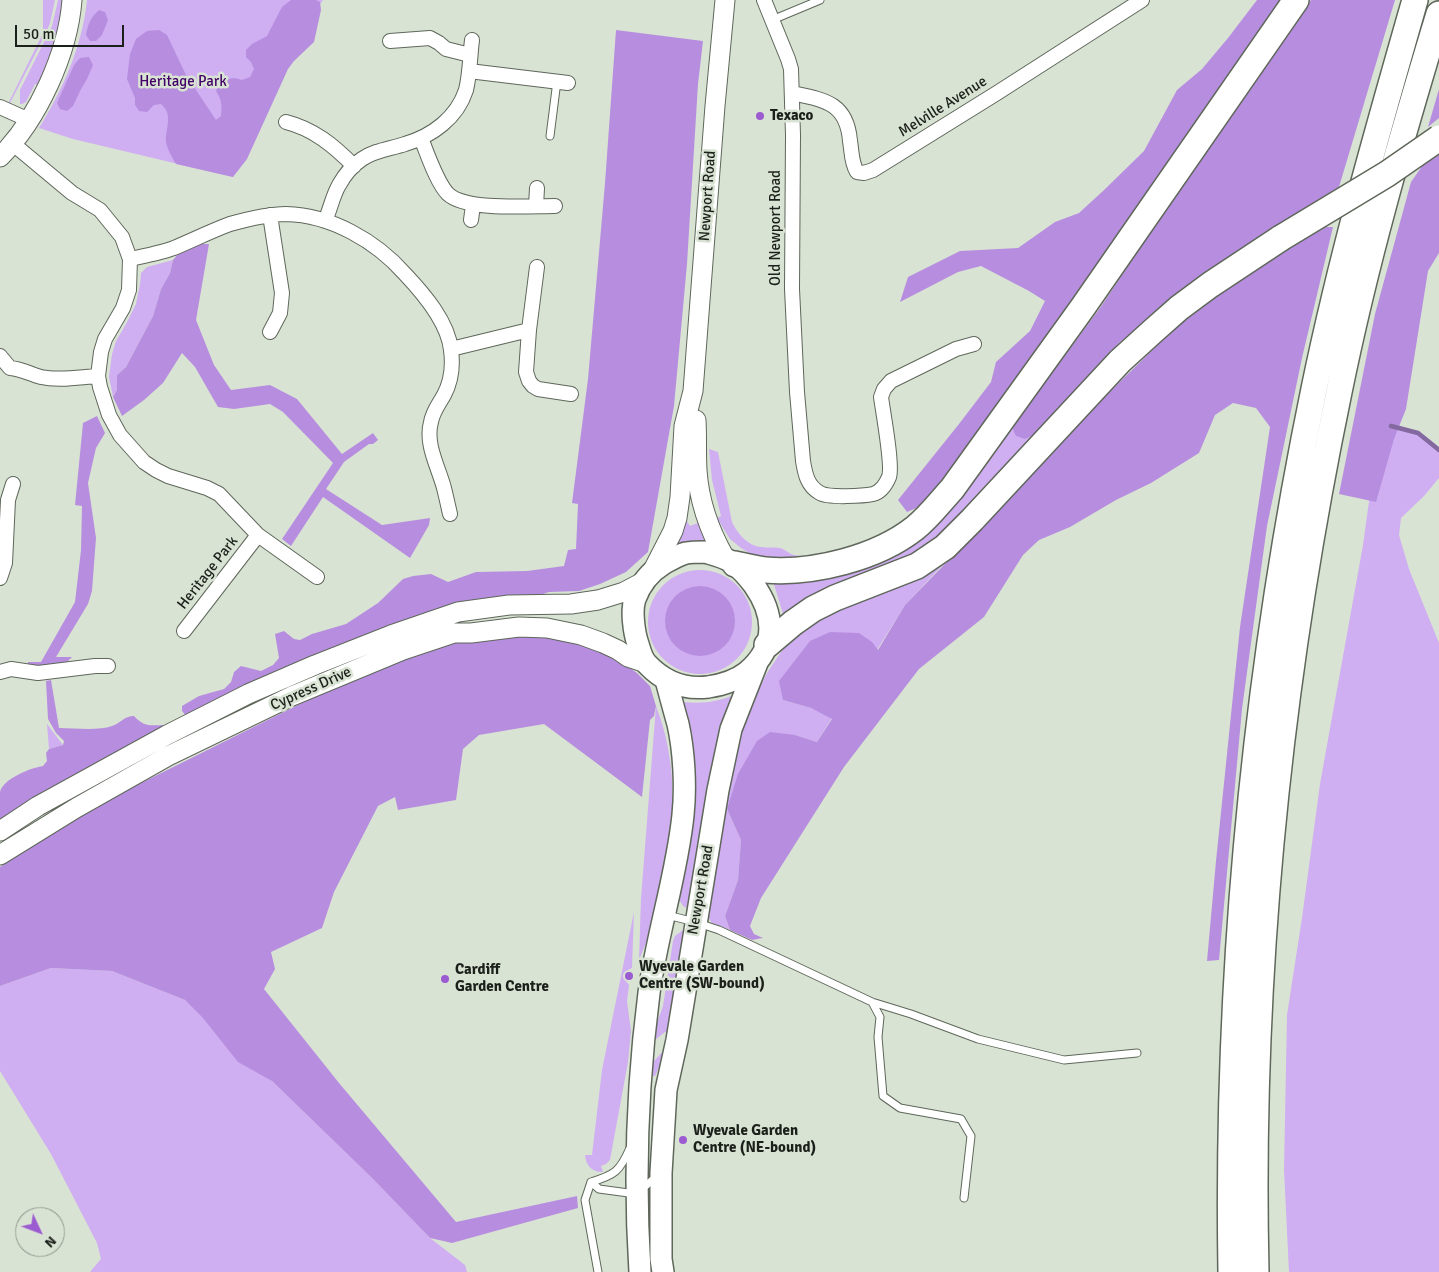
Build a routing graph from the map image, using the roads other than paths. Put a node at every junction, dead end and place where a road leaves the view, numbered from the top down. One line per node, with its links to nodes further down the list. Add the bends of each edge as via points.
1 (72, 0): 17 (street, via 56,66)
2 (726, 0): 39 (street, Newport Road)
3 (764, 0): 9 (street, Old Newport Road)
4 (820, 0): 9 (lane)
5 (1142, 0): 15 (street, Melville Avenue, via 864,174 857,172 853,164 849,129 838,109 828,102)
6 (1296, 0): 44 (highway, via 1082,307 952,489 930,514 897,540 848,561 802,570 764,570)
7 (1415, 0): 68 (highway, via 1331,311 1299,466 1270,635 1238,940 1232,1090)
8 (1439, 14): 69 (highway, via 1381,215 1353,331 1322,476 1291,669 1270,858 1260,1011)
9 (772, 20): 15 (street, Old Newport Road, via 791,69)
10 (472, 40): 12 (street)
11 (390, 41): 12 (street, via 430,38 446,49)
12 (470, 55): 13 (street)
13 (469, 71): 14 (street); 20 (street, via 466,90 452,115 445,124)
14 (563, 82): 19 (lane)
15 (792, 93): 35 (street, Old Newport Road, via 792,289 796,383 802,460 805,476 812,486 820,493 834,496 874,494 883,488 890,476 882,397 884,389 891,381 956,349)
16 (0, 107): 17 (street)
17 (29, 120): 22 (street)
18 (286, 122): 23 (street, via 314,133)
19 (550, 136)
20 (421, 138): 23 (street, via 376,151); 25 (street, via 448,194)
21 (1439, 138): 49 (highway, bridge, via 1387,174 1281,238 1179,308 1114,368 945,548 917,566 813,609 793,623)
22 (6, 150): 31 (street, Heritage Park, via 100,210 122,237)
23 (354, 166): 30 (street, via 339,185)
24 (537, 188): 26 (street)
25 (474, 205): 26 (street); 29 (street)
26 (536, 206): 27 (street)
27 (555, 206)
28 (270, 215): 30 (street, via 287,214); 31 (street, via 231,224 172,249); 34 (street, via 282,294 280,313)
29 (470, 220)
30 (325, 221): 36 (street, via 365,240 402,270 426,297)
31 (130, 259): 38 (street, Heritage Park, via 129,290 123,308 105,339)
32 (537, 267): 33 (street)
33 (529, 330): 36 (street); 40 (street, via 526,372 529,381 538,389)
34 (270, 332)
35 (974, 344)
36 (451, 348): 42 (street, via 450,378 435,409 429,436)
37 (0, 356): 38 (street, via 10,368 42,377)
38 (98, 376): 43 (street, Heritage Park, via 113,423 144,462 168,476 218,494)
39 (693, 391): 44 (street, Newport Road, via 701,499 712,534); 45 (street, Newport Road, via 684,426 677,518)
40 (571, 394)
41 (13, 484): 47 (street, via 8,500 5,564)
42 (450, 514)
43 (258, 535): 46 (street, Heritage Park); 48 (street, Heritage Park)
44 (730, 561): 45 (main road, via 705,552 686,553 671,558); 49 (main road, via 760,593 768,610 770,630)
45 (649, 576): 50 (main road, via 634,600 633,612 636,640); 54 (street, Cypress Drive, via 624,592 583,603 509,605 458,612 315,664 167,735 38,806)
46 (317, 577)
47 (0, 578)
48 (184, 630)
49 (762, 654): 53 (main road, via 744,675 714,686 691,687); 57 (main road, Newport Road, via 731,729)
50 (646, 663): 53 (main road); 55 (street, Cypress Drive, via 581,635 548,628 519,626 454,633 292,696 168,756)
51 (108, 666): 52 (street, via 38,673)
52 (5, 670)
53 (666, 680): 56 (main road, Newport Road, via 678,726 684,814)
54 (0, 831)
55 (0, 855)
56 (664, 915): 57 (lane); 60 (main road, Newport Road, via 649,993)
57 (695, 922): 58 (lane, via 719,930); 61 (main road, Newport Road, via 666,1090)
58 (872, 1002): 59 (lane, via 978,1039 1064,1060); 64 (lane, via 880,1017 878,1037 883,1096 900,1108 961,1118 971,1136)
59 (1136, 1053)
60 (637, 1132): 62 (lane, via 628,1154 615,1172); 63 (main road, Newport Road)
61 (660, 1172): 63 (lane); 67 (main road, Newport Road)
62 (591, 1182): 63 (lane, via 599,1188); 65 (lane, via 585,1200)
63 (636, 1194): 66 (main road, Newport Road)
64 (964, 1198)
65 (598, 1272)
66 (640, 1272)
67 (663, 1272)
68 (1231, 1272)
69 (1256, 1272)

